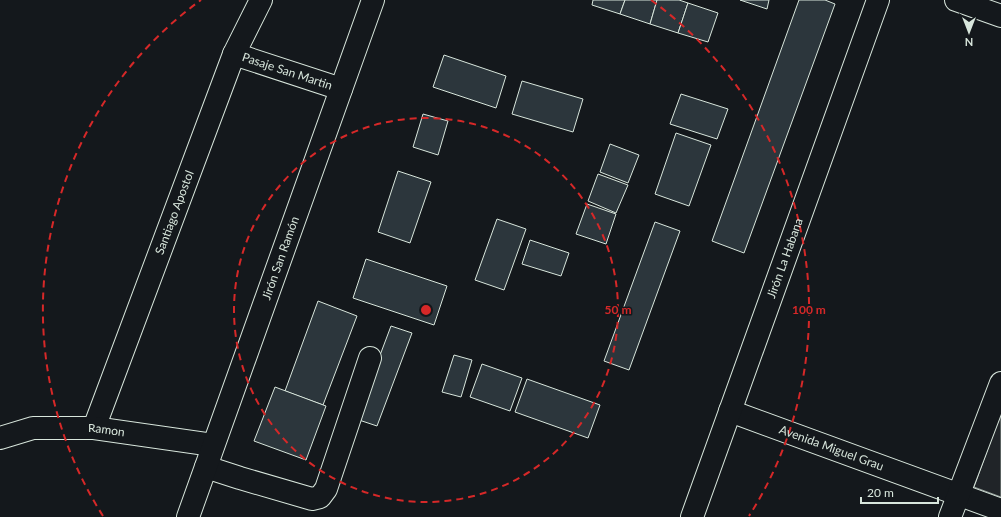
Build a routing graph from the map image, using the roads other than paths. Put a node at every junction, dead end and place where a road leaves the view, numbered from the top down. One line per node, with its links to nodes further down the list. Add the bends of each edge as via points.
1 (261, 0): 6 (street, Santiago Apostol)
2 (373, 0): 7 (street, Jirón San Ramón)
3 (878, 0): 10 (street, Jirón La Habana)
4 (956, 0): 5 (street)
5 (1001, 16)
6 (234, 54): 7 (street, Pasaje San Martin); 11 (street, Santiago Apostol)
7 (341, 89): 13 (street, Jirón San Ramón)
8 (370, 358): 14 (street, via 326,489 320,497 312,499)
9 (1001, 382): 15 (street)
10 (730, 412): 15 (street, Avenida Miguel Grau); 18 (street, Jirón La Habana)
11 (94, 428): 12 (street, Ramon, via 33,428); 13 (street, Ramon)
12 (0, 438)
13 (213, 445): 14 (street, Jirón San Ramón)
14 (206, 467): 17 (street, Jirón San Ramón)
15 (958, 495): 16 (street, Avenida Miguel Grau); 19 (street)
16 (1001, 510)
17 (188, 517)
18 (692, 517)
19 (950, 517)

